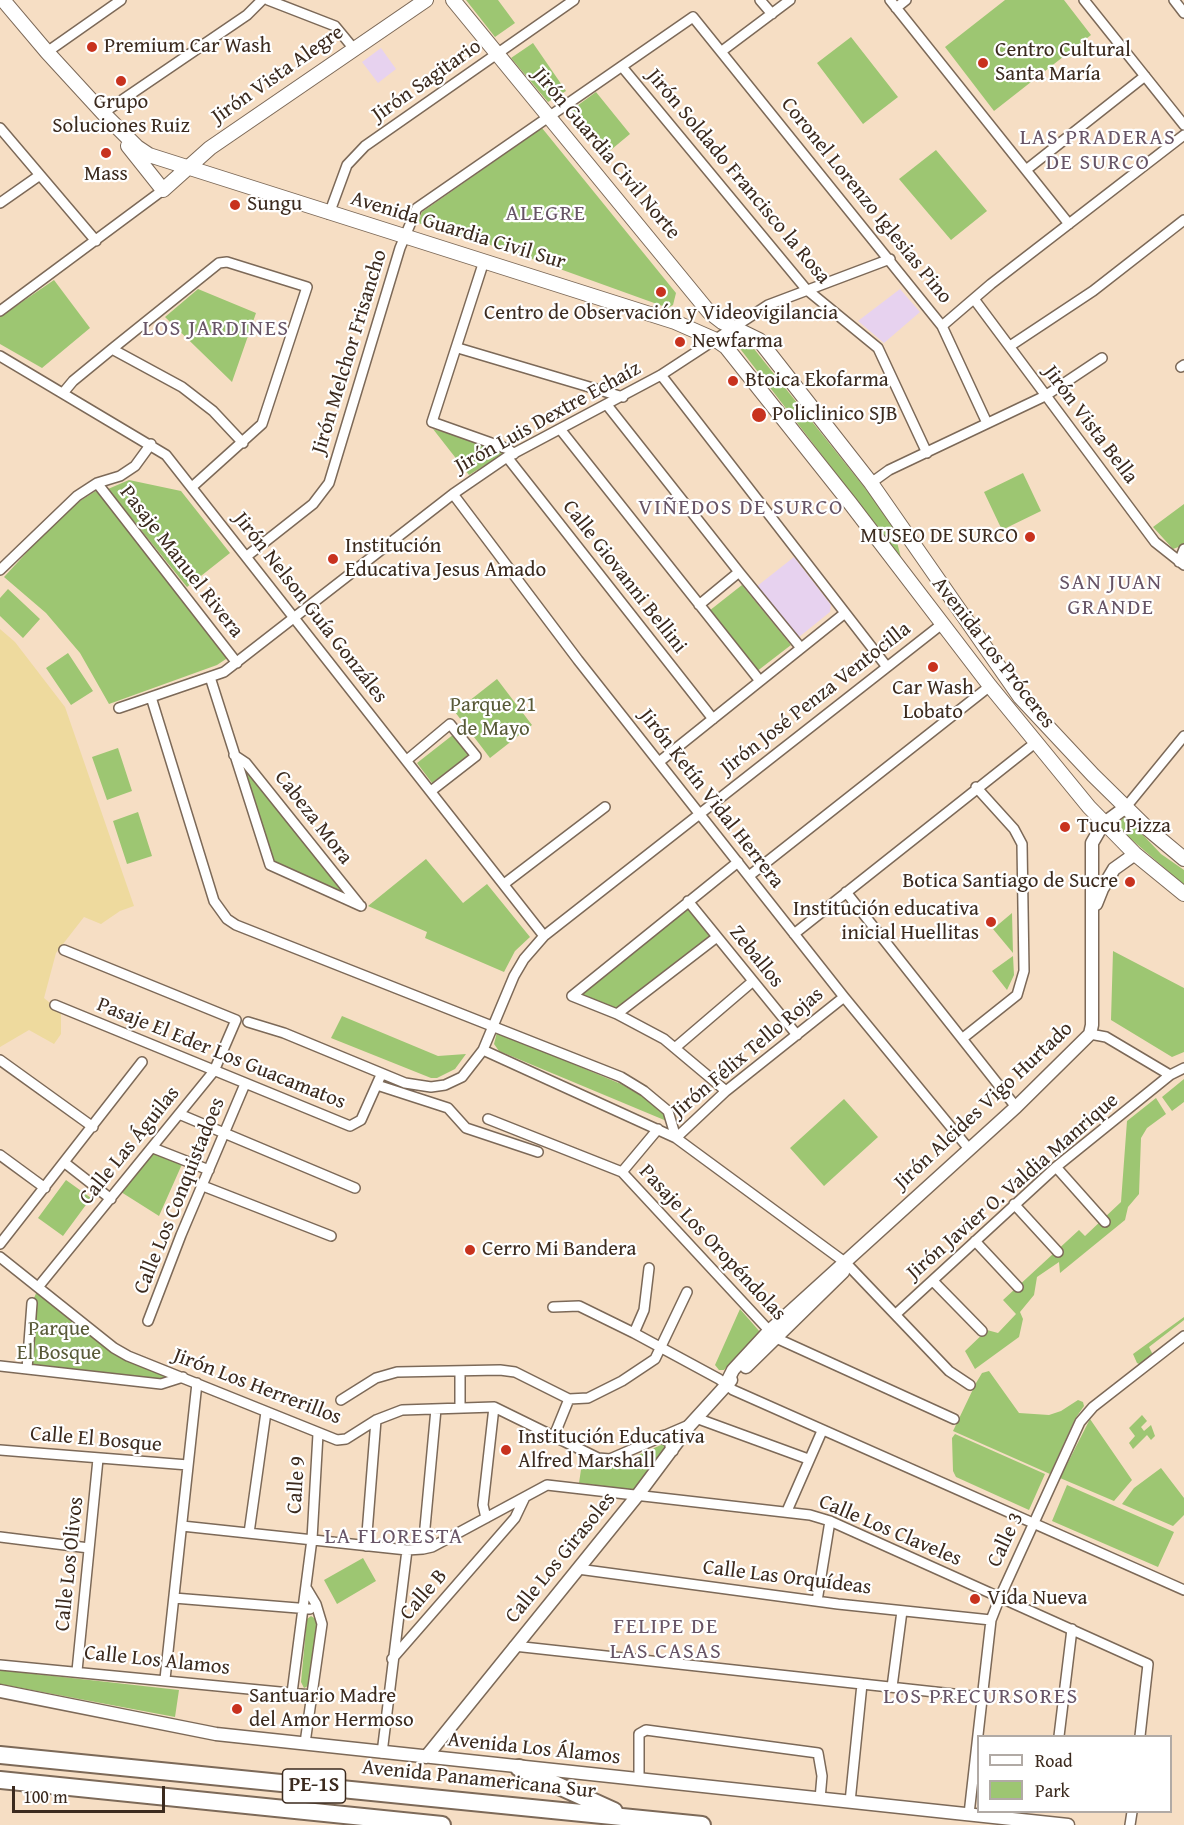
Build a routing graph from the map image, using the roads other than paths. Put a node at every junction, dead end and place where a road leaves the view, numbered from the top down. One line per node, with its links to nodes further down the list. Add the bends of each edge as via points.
1 (3, 0): 19 (main road, Avenida Guardia Civil Sur)
2 (121, 0): 19 (street)
3 (262, 0): 23 (street, via 247,15)
4 (268, 0): 17 (street, via 335,26)
5 (426, 0): 17 (main road, Jirón Vista Alegre)
6 (453, 0): 20 (main road, Jirón Guardia Civil Norte)
7 (574, 0): 20 (street, Jirón Sagitario)
8 (760, 0): 15 (street)
9 (790, 0): 15 (street)
10 (906, 0): 13 (street)
11 (1084, 0): 22 (street)
12 (1174, 0): 14 (street)
13 (893, 4): 29 (street)
14 (1184, 13)
15 (772, 14): 18 (street)
16 (693, 16): 18 (street, Coronel Lorenzo Iglesias Pino); 21 (street, Jirón Melchor Frisancho)
17 (354, 49): 28 (main road, Jirón Vista Alegre)
18 (722, 51): 38 (street, Coronel Lorenzo Iglesias Pino)
19 (46, 52): 23 (main road, Avenida Guardia Civil Sur)
20 (496, 55): 24 (main road, Jirón Guardia Civil Norte); 33 (street, Jirón Sagitario, via 354,156 340,179)
21 (623, 68): 24 (street, Jirón Melchor Frisancho); 40 (street, Jirón Soldado Francisco la Rosa)
22 (1145, 76): 25 (street); 29 (street)
23 (103, 113): 28 (main road, Avenida Guardia Civil Sur, via 137,147); 31 (main road, Avenida Guardia Civil Sur)
24 (549, 118): 36 (street, Jirón Melchor Frisancho, via 419,205); 44 (main road, Jirón Guardia Civil Norte, via 710,312)
25 (1184, 124)
26 (0, 128): 30 (street)
27 (1184, 135): 35 (street)
28 (186, 168): 31 (main road); 33 (main road, Avenida Guardia Civil Sur)
29 (1026, 170): 35 (street)
30 (40, 175): 32 (street); 37 (street)
31 (163, 190): 37 (street)
32 (0, 203)
33 (329, 214): 36 (main road, Avenida Guardia Civil Sur)
34 (1184, 220): 46 (street, via 1093,291)
35 (1069, 224): 41 (street)
36 (403, 237): 39 (main road, Avenida Guardia Civil Sur); 67 (street, Jirón Melchor Frisancho, via 329,483 313,504)
37 (96, 241): 42 (street)
38 (890, 259): 40 (street, Jirón Luis Dextre Echaíz); 43 (street, Coronel Lorenzo Iglesias Pino)
39 (484, 261): 45 (main road, Avenida Guardia Civil Sur, via 675,321); 47 (street)
40 (806, 289): 44 (street, Jirón Luis Dextre Echaíz, via 768,305); 60 (street, Jirón Soldado Francisco la Rosa, via 878,348)
41 (974, 299): 43 (street); 46 (street, Jirón Vista Bella)
42 (0, 311)
43 (942, 326): 56 (street, Coronel Lorenzo Iglesias Pino)
44 (734, 328): 45 (street, Jirón Luis Dextre Echaíz); 63 (main road, Avenida Los Próceres, via 759,340)
45 (717, 340): 51 (street, Jirón Luis Dextre Echaíz); 74 (main road, Avenida Los Próceres)
46 (1010, 346): 53 (street, Jirón Vista Bella)
47 (458, 348): 54 (street); 61 (street, via 432,421 508,449)
48 (112, 349): 52 (street); 58 (street, via 182,387 213,411); 58 (street, via 219,263 227,262 308,287 266,415)
49 (0, 356): 52 (street, Jirón Nelson Guía Gonzáles)
50 (1102, 358): 53 (street)
51 (661, 375): 54 (street, Jirón Luis Dextre Echaíz); 72 (street)
52 (63, 393): 59 (street, Jirón Nelson Guía Gonzáles)
53 (1045, 396): 56 (street); 68 (street, Jirón Vista Bella, via 1155,542)
54 (623, 397): 55 (street, Jirón Luis Dextre Echaíz)
55 (607, 405): 57 (street, Jirón Luis Dextre Echaíz); 70 (street)
56 (987, 423): 60 (street)
57 (560, 429): 61 (street, Jirón Luis Dextre Echaíz); 71 (street)
58 (243, 443): 64 (street)
59 (151, 444): 62 (street, via 135,466 120,476); 64 (street, Jirón Nelson Guía Gonzáles, via 166,455)
60 (927, 453): 63 (street)
61 (510, 456): 65 (street, Jirón Luis Dextre Echaíz); 83 (street, Calle Giovanni Bellini)
62 (97, 483): 69 (street, via 60,510); 76 (street, Pasaje Manuel Rivera)
63 (871, 483): 92 (main road, Avenida Los Próceres, via 1020,697)
64 (192, 487): 67 (street, Jirón Nelson Guía Gonzáles)
65 (453, 494): 73 (street, Jirón Luis Dextre Echaíz); 88 (street, Jirón Ketín Vidal Herrera)
66 (1184, 549): 68 (street)
67 (247, 556): 73 (street, Jirón Nelson Guía Gonzáles)
68 (1181, 563)
69 (0, 570)
70 (739, 572): 71 (street); 75 (street)
71 (699, 605): 79 (street)
72 (845, 613): 75 (street); 77 (street)
73 (294, 617): 76 (street, Jirón Luis Dextre Echaíz); 87 (street, Jirón Nelson Guía Gonzáles)
74 (942, 624): 77 (street, Jirón José Penza Ventocilla); 80 (main road, Avenida Los Próceres)
75 (801, 648): 79 (street)
76 (237, 663): 78 (street, Jirón Luis Dextre Echaíz)
77 (887, 667): 93 (street, Jirón José Penza Ventocilla)
78 (210, 677): 81 (street, Jirón Luis Dextre Echaíz); 86 (street)
79 (760, 681): 83 (street)
80 (990, 686): 85 (main road, Avenida Los Próceres); 98 (street)
81 (151, 697): 82 (street, Jirón Luis Dextre Echaíz); 113 (street, via 214,901 227,918 236,925)
82 (119, 708)
83 (712, 719): 88 (street)
84 (1184, 736): 92 (street)
85 (1035, 743): 89 (street); 94 (main road, Avenida Los Próceres)
86 (234, 755): 86 (street, Cabeza Mora, via 270,866 361,906 246,763)
87 (407, 760): 90 (street, Jirón Nelson Guía Gonzáles); 90 (street, via 450,724 476,756)
88 (659, 762): 93 (street, Jirón Ketín Vidal Herrera)
89 (976, 787): 100 (street); 116 (street, via 1014,829 1022,844 1024,971 1017,995)
90 (431, 791): 99 (street, Jirón Nelson Guía Gonzáles)
91 (605, 807): 99 (street)
92 (1126, 807): 94 (street); 96 (main road, Avenida Los Próceres)
93 (699, 813): 97 (street, Jirón Ketín Vidal Herrera); 105 (street, Jirón José Penza Ventocilla)
94 (1103, 824): 95 (main road, Avenida Los Próceres); 103 (street, Jirón Alcides Vigo Hurtado, via 1092,843)
95 (1135, 854): 101 (main road, Avenida Los Próceres); 103 (street, Jirón Alcides Vigo Hurtado, via 1114,869 1102,888)
96 (1184, 859)
97 (738, 862): 98 (street, Jirón Ketín Vidal Herrera); 102 (street)
98 (749, 876): 104 (street, Jirón Ketín Vidal Herrera)
99 (504, 884): 105 (street, Jirón Nelson Guía Gonzáles)
100 (846, 892): 104 (street); 116 (street)
101 (1184, 894)
102 (688, 901): 106 (street, Zeballos); 111 (street, via 572,996)
103 (1093, 916): 114 (street, Jirón Alcides Vigo Hurtado)
104 (794, 934): 109 (street, Jirón Ketín Vidal Herrera)
105 (544, 936): 113 (street, Jirón José Penza Ventocilla, via 524,959)
106 (717, 937): 108 (street, Zeballos); 111 (street)
107 (64, 950): 122 (street, Calle Las Águilas, via 236,1020)
108 (752, 982): 115 (street, Zeballos); 117 (street)
109 (844, 997): 115 (street, Jirón Félix Tello Rojas); 136 (street, Jirón Ketín Vidal Herrera)
110 (55, 1005): 122 (street, Pasaje El Eder Los Guacamatos)
111 (617, 1014): 117 (street)
112 (248, 1022): 123 (street, Jirón José Penza Ventocilla, via 284,1033)
113 (491, 1026): 118 (street, Jirón José Penza Ventocilla); 134 (street, via 621,1077 668,1111)
114 (1090, 1034): 124 (street, via 1106,1037); 128 (street, Jirón Alcides Vigo Hurtado)
115 (797, 1035): 127 (street, Jirón Félix Tello Rojas)
116 (963, 1038): 128 (street)
117 (676, 1047): 127 (street)
118 (483, 1050): 123 (street, Jirón José Penza Ventocilla, via 462,1077 445,1085 405,1083); 132 (street)
119 (0, 1060): 131 (street)
120 (142, 1062): 131 (street)
121 (1184, 1068): 124 (street, Jirón Javier O. Valdia Manrique)
122 (214, 1071): 125 (street, Pasaje El Eder Los Guacamatos); 129 (street, Calle Las Águilas)
123 (381, 1075): 126 (street, Pasaje El Eder Los Guacamatos)
124 (1170, 1075): 140 (street, Jirón Javier O. Valdia Manrique)
125 (245, 1084): 126 (street, Pasaje El Eder Los Guacamatos, via 350,1126 361,1120); 133 (street, Calle Los Conquistadoes)
126 (377, 1085): 137 (street, via 448,1108 466,1128)
127 (726, 1091): 134 (street, Jirón Félix Tello Rojas)
128 (1016, 1107): 136 (street, Jirón Alcides Vigo Hurtado)
129 (179, 1114): 133 (street); 135 (street, Calle Las Águilas)
130 (488, 1119): 142 (street, Pasaje Los Oropéndolas)
131 (93, 1127): 139 (street)
132 (658, 1129): 134 (street); 142 (street)
133 (223, 1134): 141 (street, Calle Los Conquistadoes); 145 (street)
134 (676, 1138): 154 (street)
135 (153, 1148): 141 (street); 146 (street, Calle Las Águilas)
136 (969, 1149): 154 (street, Jirón Alcides Vigo Hurtado)
137 (537, 1152)
138 (0, 1155): 144 (street)
139 (65, 1162): 144 (street); 146 (street)
140 (1056, 1167): 147 (street, Jirón Javier O. Valdia Manrique); 148 (street)
141 (209, 1170): 143 (street, Calle Los Conquistadoes)
142 (622, 1172): 166 (street, Pasaje Los Oropéndolas)
143 (202, 1186): 149 (street); 163 (street, Calle Los Conquistadoes)
144 (45, 1188): 151 (street)
145 (355, 1188)
146 (111, 1199): 157 (street, Calle Las Águilas)
147 (1014, 1204): 150 (street, Jirón Javier O. Valdia Manrique); 152 (street)
148 (1105, 1222)
149 (331, 1236)
150 (975, 1241): 156 (street, Jirón Javier O. Valdia Manrique); 158 (street)
151 (0, 1244)
152 (1058, 1252)
153 (0, 1257): 157 (street, Jirón Los Herrerillos)
154 (846, 1263): 162 (street); 166 (street, Jirón Alcides Vigo Hurtado, via 843,1272)
155 (649, 1268): 165 (street, via 644,1310)
156 (933, 1281): 162 (street, Jirón Javier O. Valdia Manrique); 164 (street)
157 (39, 1286): 172 (street, Jirón Los Herrerillos, via 114,1348)
158 (1018, 1287)
159 (687, 1292): 168 (street)
160 (32, 1303): 170 (street)
161 (553, 1307): 165 (street, via 579,1306)
162 (896, 1314): 175 (street, via 949,1371)
163 (148, 1321)
164 (982, 1331)
165 (634, 1333): 168 (street)
166 (772, 1334): 174 (street, Jirón Alcides Vigo Hurtado); 182 (street)
167 (1184, 1336): 199 (street, Calle 3, via 1086,1414)
168 (661, 1349): 174 (street); 176 (street, via 654,1359 622,1381 588,1398)
169 (0, 1366): 170 (street)
170 (27, 1369): 172 (street, via 161,1384)
171 (460, 1372): 176 (street, via 515,1372); 177 (street, via 397,1372 376,1378); 179 (street)
172 (183, 1377): 173 (street, Jirón Los Herrerillos)
173 (197, 1383): 181 (street, Jirón Los Herrerillos); 193 (street)
174 (726, 1384): 184 (street, Calle Los Girasoles); 185 (street)
175 (970, 1385)
176 (569, 1399): 187 (street)
177 (341, 1400)
178 (494, 1407): 179 (street, Jirón Los Herrerillos); 187 (street, Jirón Los Herrerillos); 197 (street, via 483,1505)
179 (460, 1408): 180 (street, Jirón Los Herrerillos)
180 (436, 1409): 183 (street, Jirón Los Herrerillos, via 402,1410); 206 (street)
181 (266, 1412): 186 (street, Jirón Los Herrerillos); 201 (street)
182 (954, 1419)
183 (375, 1420): 186 (street, Jirón Los Herrerillos, via 346,1439); 204 (street)
184 (693, 1421): 188 (street, Jirón Los Herrerillos); 190 (street, Calle Los Girasoles); 192 (street)
185 (822, 1431): 192 (street); 199 (street)
186 (318, 1434): 203 (street, Calle 9)
187 (554, 1436): 188 (street, Jirón Los Herrerillos, via 598,1458 610,1459)
188 (663, 1437): 190 (street, via 671,1441)
189 (0, 1450): 191 (street, Calle El Bosque)
190 (672, 1450): 194 (street, Calle Los Girasoles)
191 (98, 1459): 193 (street, Calle El Bosque); 205 (street, Calle Los Olivos)
192 (808, 1459): 196 (street)
193 (188, 1465): 200 (street)
194 (637, 1496): 195 (street, Calle Los Claveles, via 548,1485); 196 (street, Calle Los Claveles); 208 (street, Calle Los Girasoles)
195 (525, 1497): 197 (street, Calle Los Claveles); 220 (street, Calle B, via 515,1518)
196 (787, 1511): 198 (street, Calle Los Claveles)
197 (486, 1518): 206 (street, Calle Los Claveles)
198 (830, 1521): 211 (street, Calle Los Claveles); 213 (street)
199 (1033, 1524): 210 (street); 211 (street, Calle 3)
200 (182, 1526): 201 (street, Calle Los Claveles); 212 (street)
201 (249, 1533): 203 (street, Calle Los Claveles)
202 (0, 1538): 205 (street)
203 (312, 1539): 204 (street, Calle Los Claveles); 209 (street, Calle 9)
204 (366, 1546): 207 (street, Calle Los Claveles)
205 (89, 1548): 222 (street, Calle Los Olivos)
206 (423, 1549): 207 (street, Calle Los Claveles)
207 (407, 1550): 220 (street)
208 (578, 1569): 213 (street, Calle Las Orquídeas); 219 (street, Calle Los Girasoles)
209 (307, 1589): 214 (street, Calle 9); 215 (street)
210 (1184, 1590)
211 (1000, 1597): 217 (street, Calle 3); 218 (street, Calle Los Claveles)
212 (174, 1598): 214 (street); 223 (street)
213 (817, 1601): 216 (street, Calle Las Orquídeas)
214 (304, 1609): 215 (street); 227 (street, Calle 9)
215 (318, 1610): 228 (street, via 322,1624)
216 (902, 1611): 217 (street, Calle Las Orquídeas); 225 (street)
217 (991, 1620): 229 (street, Calle 3)
218 (1072, 1629): 231 (street); 232 (street, Calle Los Claveles, via 1148,1664)
219 (514, 1646): 224 (street); 237 (street, Calle Los Girasoles)
220 (392, 1659): 235 (street)
221 (0, 1665): 222 (street, Calle Los Alamos)
222 (77, 1671): 223 (street, Calle Los Alamos)
223 (165, 1679): 227 (street, Calle Los Alamos)
224 (861, 1684): 225 (street); 242 (street)
225 (892, 1687): 229 (street)
226 (0, 1692): 234 (street, Avenida Los Álamos, via 216,1734)
227 (292, 1693): 228 (street, Calle Los Alamos)
228 (311, 1695): 234 (street)
229 (981, 1697): 230 (street, Calle 3)
230 (977, 1735)
231 (1059, 1735)
232 (1140, 1735)
233 (977, 1736): 243 (street, Calle 3)
234 (305, 1743): 235 (street, Avenida Los Álamos)
235 (382, 1753): 237 (street, Avenida Los Álamos)
236 (0, 1755): 244 (highway, Avenida Panamericana Sur / PE-1S)
237 (426, 1757): 238 (street, Avenida Los Álamos)
238 (519, 1768): 240 (street, Avenida Los Álamos); 244 (highway)
239 (0, 1780): 245 (highway, PE-1S)
240 (639, 1780): 241 (street, Avenida Los Álamos); 241 (street, via 639,1734 646,1730 818,1753)
241 (820, 1799): 242 (street, Avenida Los Álamos)
242 (850, 1802): 243 (street, Avenida Los Álamos)
243 (969, 1814): 247 (street, Avenida Los Álamos)
244 (629, 1817): 246 (highway, Avenida Panamericana Sur / PE-1S)
245 (442, 1825)
246 (702, 1825)
247 (1068, 1825)

